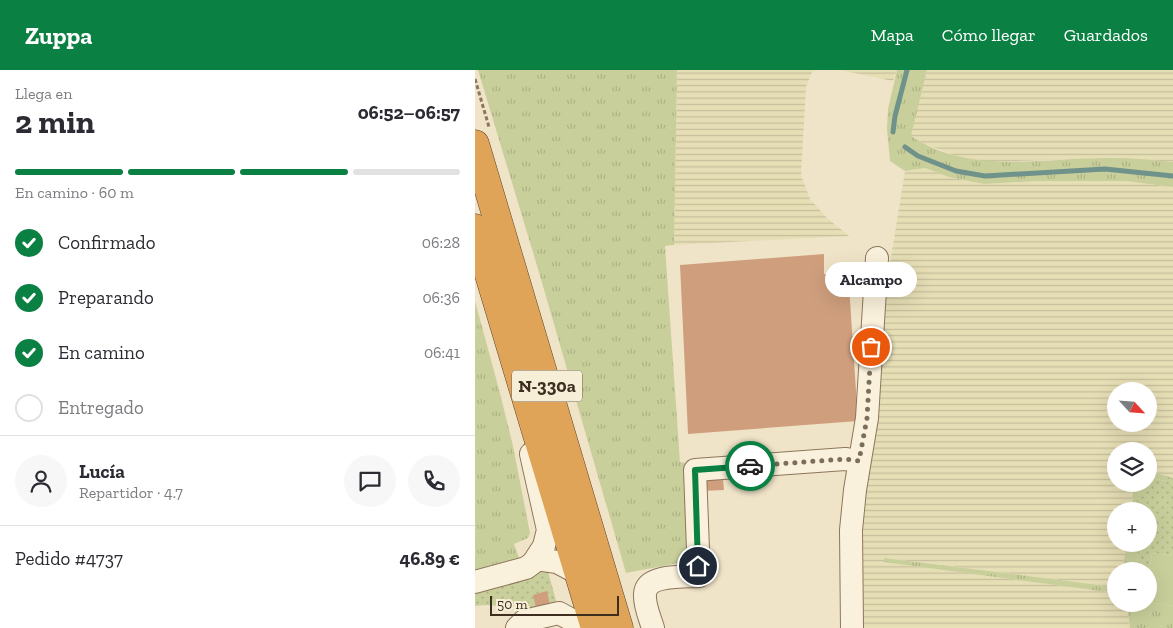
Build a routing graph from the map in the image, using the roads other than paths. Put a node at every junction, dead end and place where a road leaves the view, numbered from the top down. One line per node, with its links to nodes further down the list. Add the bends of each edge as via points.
1 (475, 144): 13 (highway, N-330a)
2 (475, 228): 4 (highway, N-330a)
3 (877, 258): 5 (lane, via 867,418)
4 (515, 361): 6 (lane, via 533,467 548,530 545,546); 7 (highway, N-330a)
5 (859, 461): 14 (lane, via 845,459 695,470 699,576 657,579 649,583 645,595); 15 (lane, via 851,530)
6 (536, 558): 7 (lane, via 557,562); 8 (lane, via 526,568)
7 (579, 576): 9 (lane, via 571,601); 12 (highway, N-330a)
8 (475, 582)
9 (550, 619): 10 (lane, via 524,621); 11 (lane, via 570,619)
10 (517, 628)
11 (578, 628)
12 (595, 628)
13 (619, 628)
14 (653, 628)
15 (853, 628)

